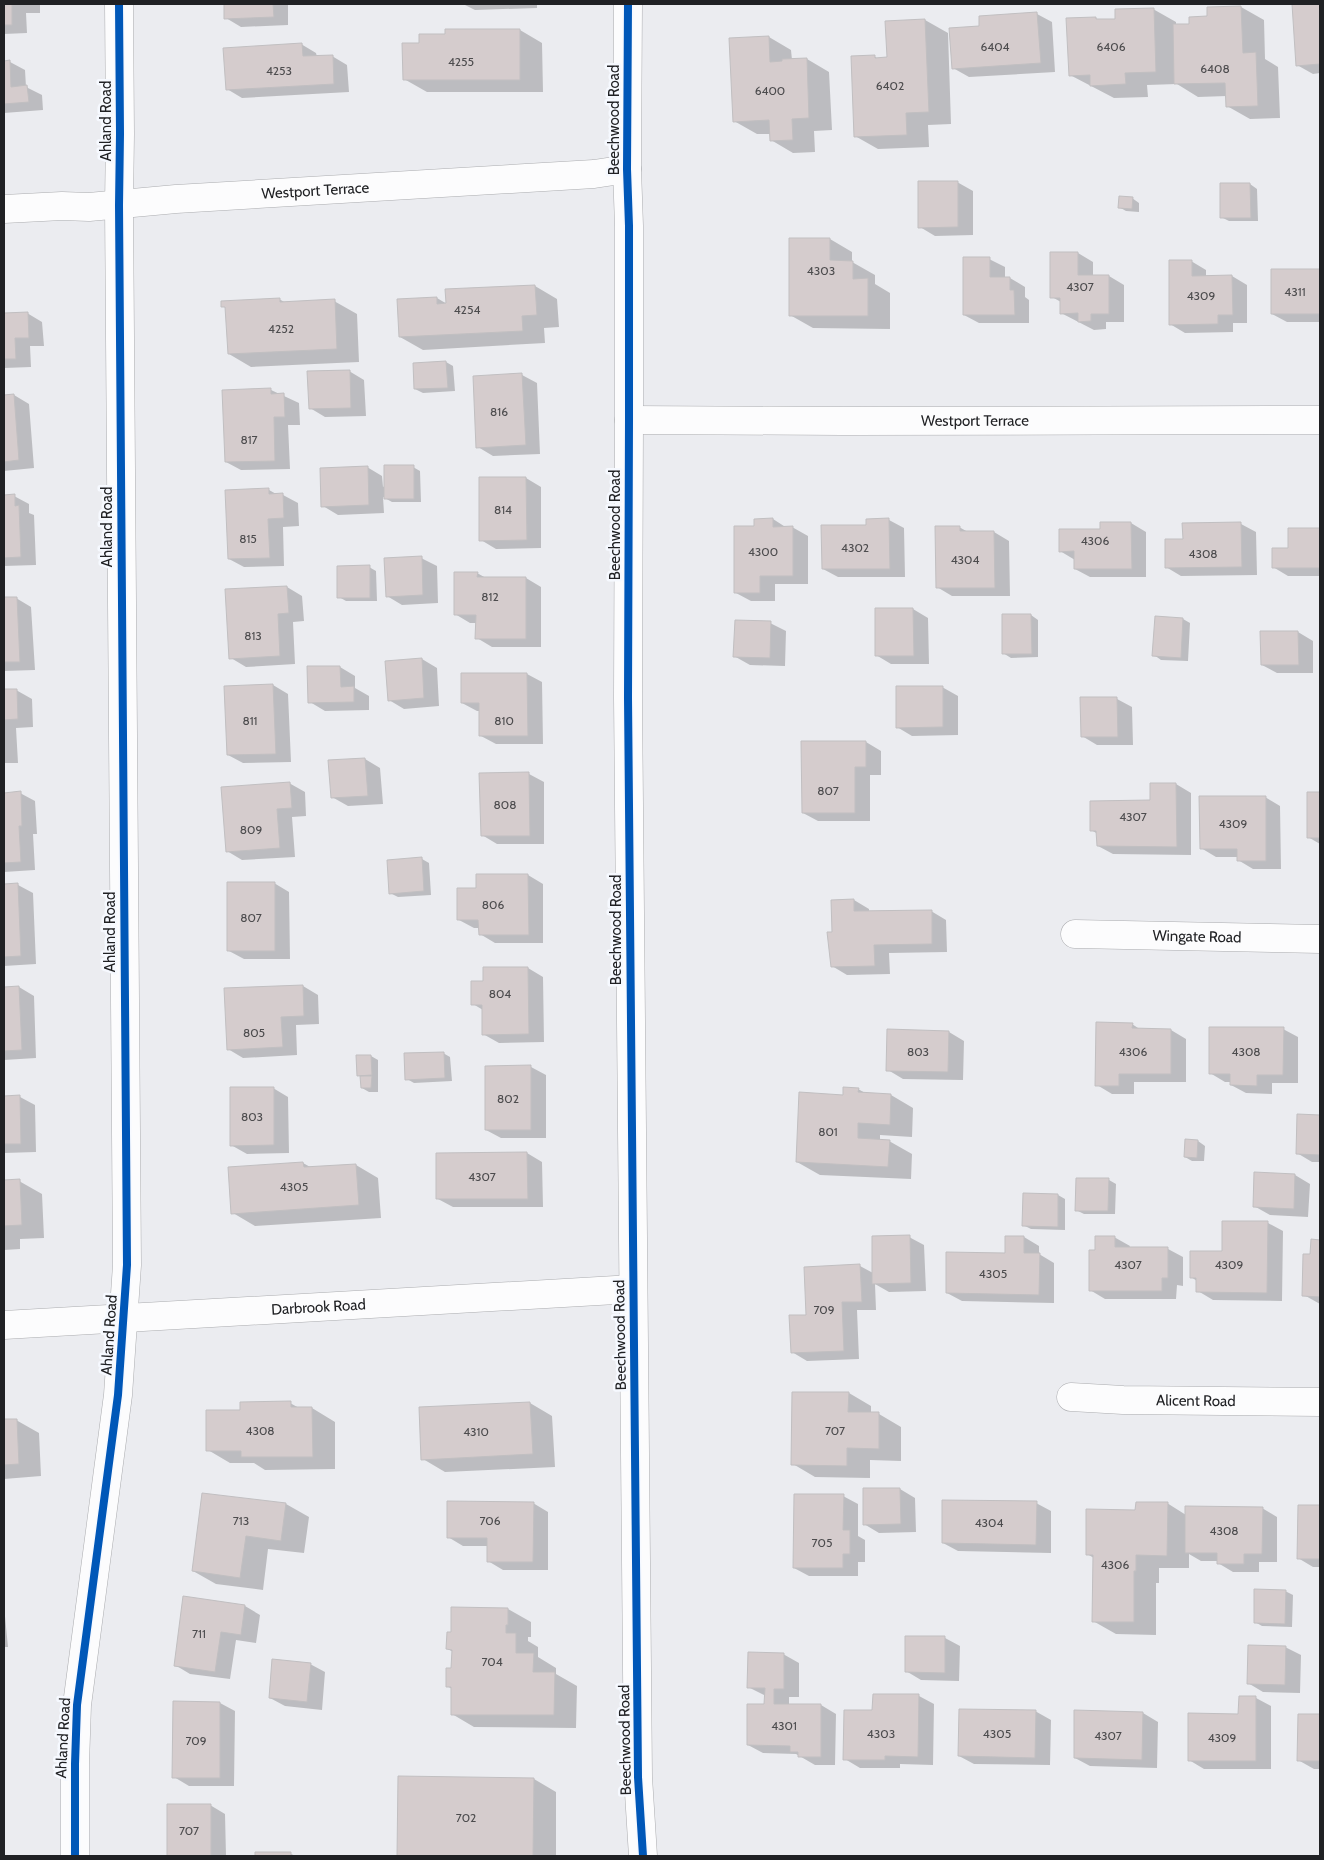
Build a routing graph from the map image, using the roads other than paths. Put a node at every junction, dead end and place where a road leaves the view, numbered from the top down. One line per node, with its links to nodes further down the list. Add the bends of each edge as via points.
1 (119, 4): 4 (street, Ahland Road)
2 (628, 4): 3 (street, Beechwood Road)
3 (627, 169): 4 (street, Westport Terrace, via 594,174 176,198); 6 (street, Beechwood Road)
4 (119, 205): 5 (street, Westport Terrace); 11 (street, Ahland Road, via 127,1266)
5 (4, 209)
6 (629, 420): 7 (street, Westport Terrace); 10 (street, Beechwood Road)
7 (1320, 420)
8 (1075, 934): 9 (street, Wingate Road)
9 (1320, 939)
10 (633, 1289): 11 (street, Darbrook Road); 16 (street, Beechwood Road, via 638,1777)
11 (124, 1318): 12 (street, Darbrook Road); 15 (street, Ahland Road, via 118,1396 77,1705)
12 (4, 1325)
13 (1071, 1397): 14 (street, Alicent Road)
14 (1320, 1402)
15 (75, 1856)
16 (643, 1856)

